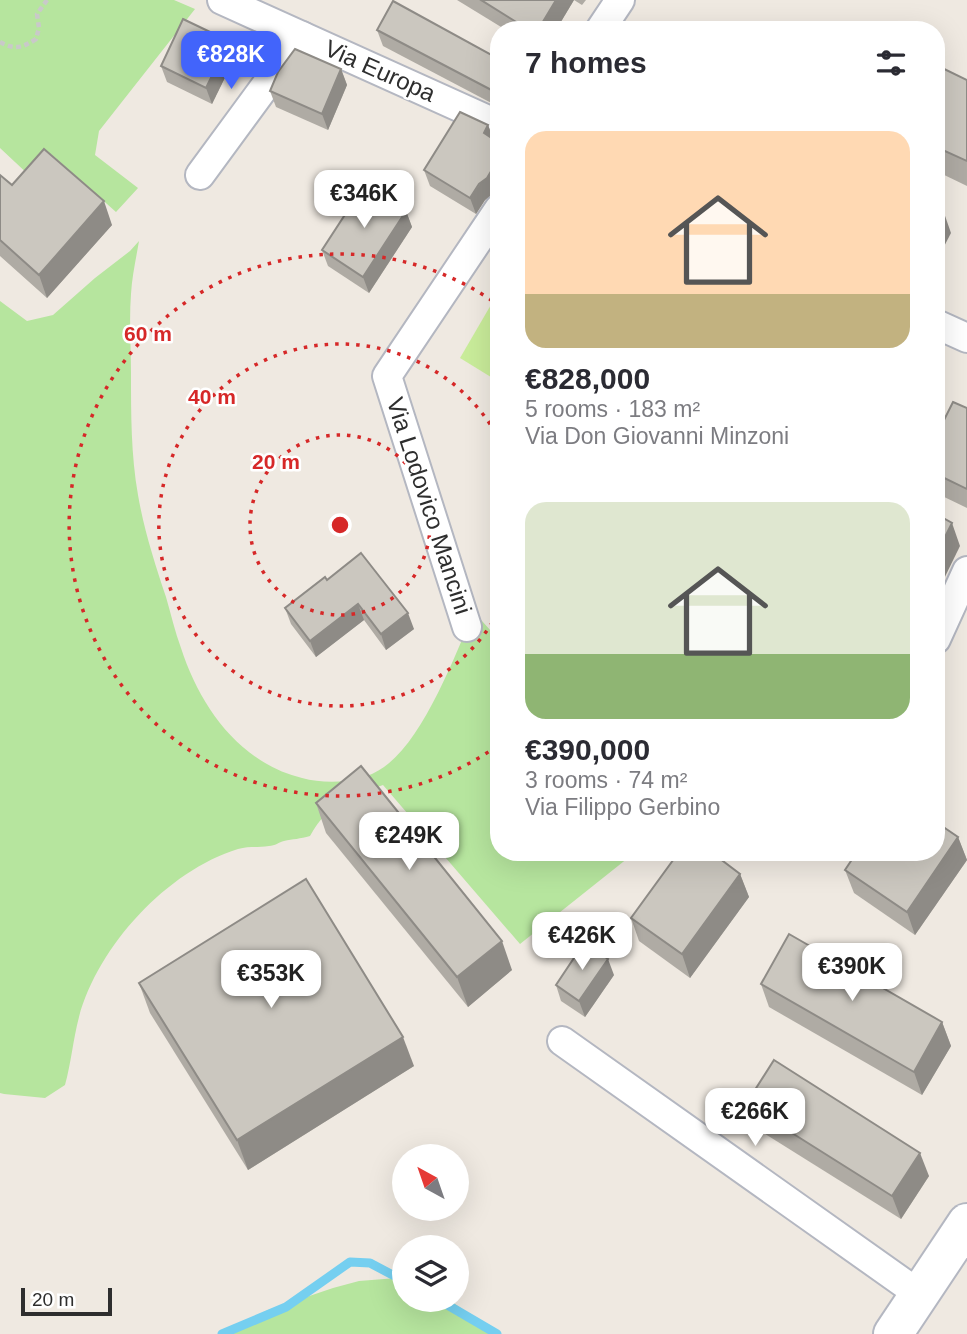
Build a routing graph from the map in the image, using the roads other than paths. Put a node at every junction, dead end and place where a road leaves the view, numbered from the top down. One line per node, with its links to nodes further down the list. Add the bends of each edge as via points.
1 (222, 0): 4 (street, Via Europa)
2 (620, 0): 3 (street)
3 (606, 21)
4 (302, 36): 5 (street, Via Europa); 6 (street)
5 (490, 121)
6 (200, 175)
7 (490, 222): 12 (street, Via Lodovico Mancini, via 387,376)
8 (945, 328): 9 (street)
9 (967, 338)
10 (967, 571): 11 (street)
11 (945, 619)
12 (467, 627)
13 (562, 1041): 15 (street)
14 (967, 1223): 15 (street)
15 (919, 1294): 16 (street)
16 (893, 1334)

